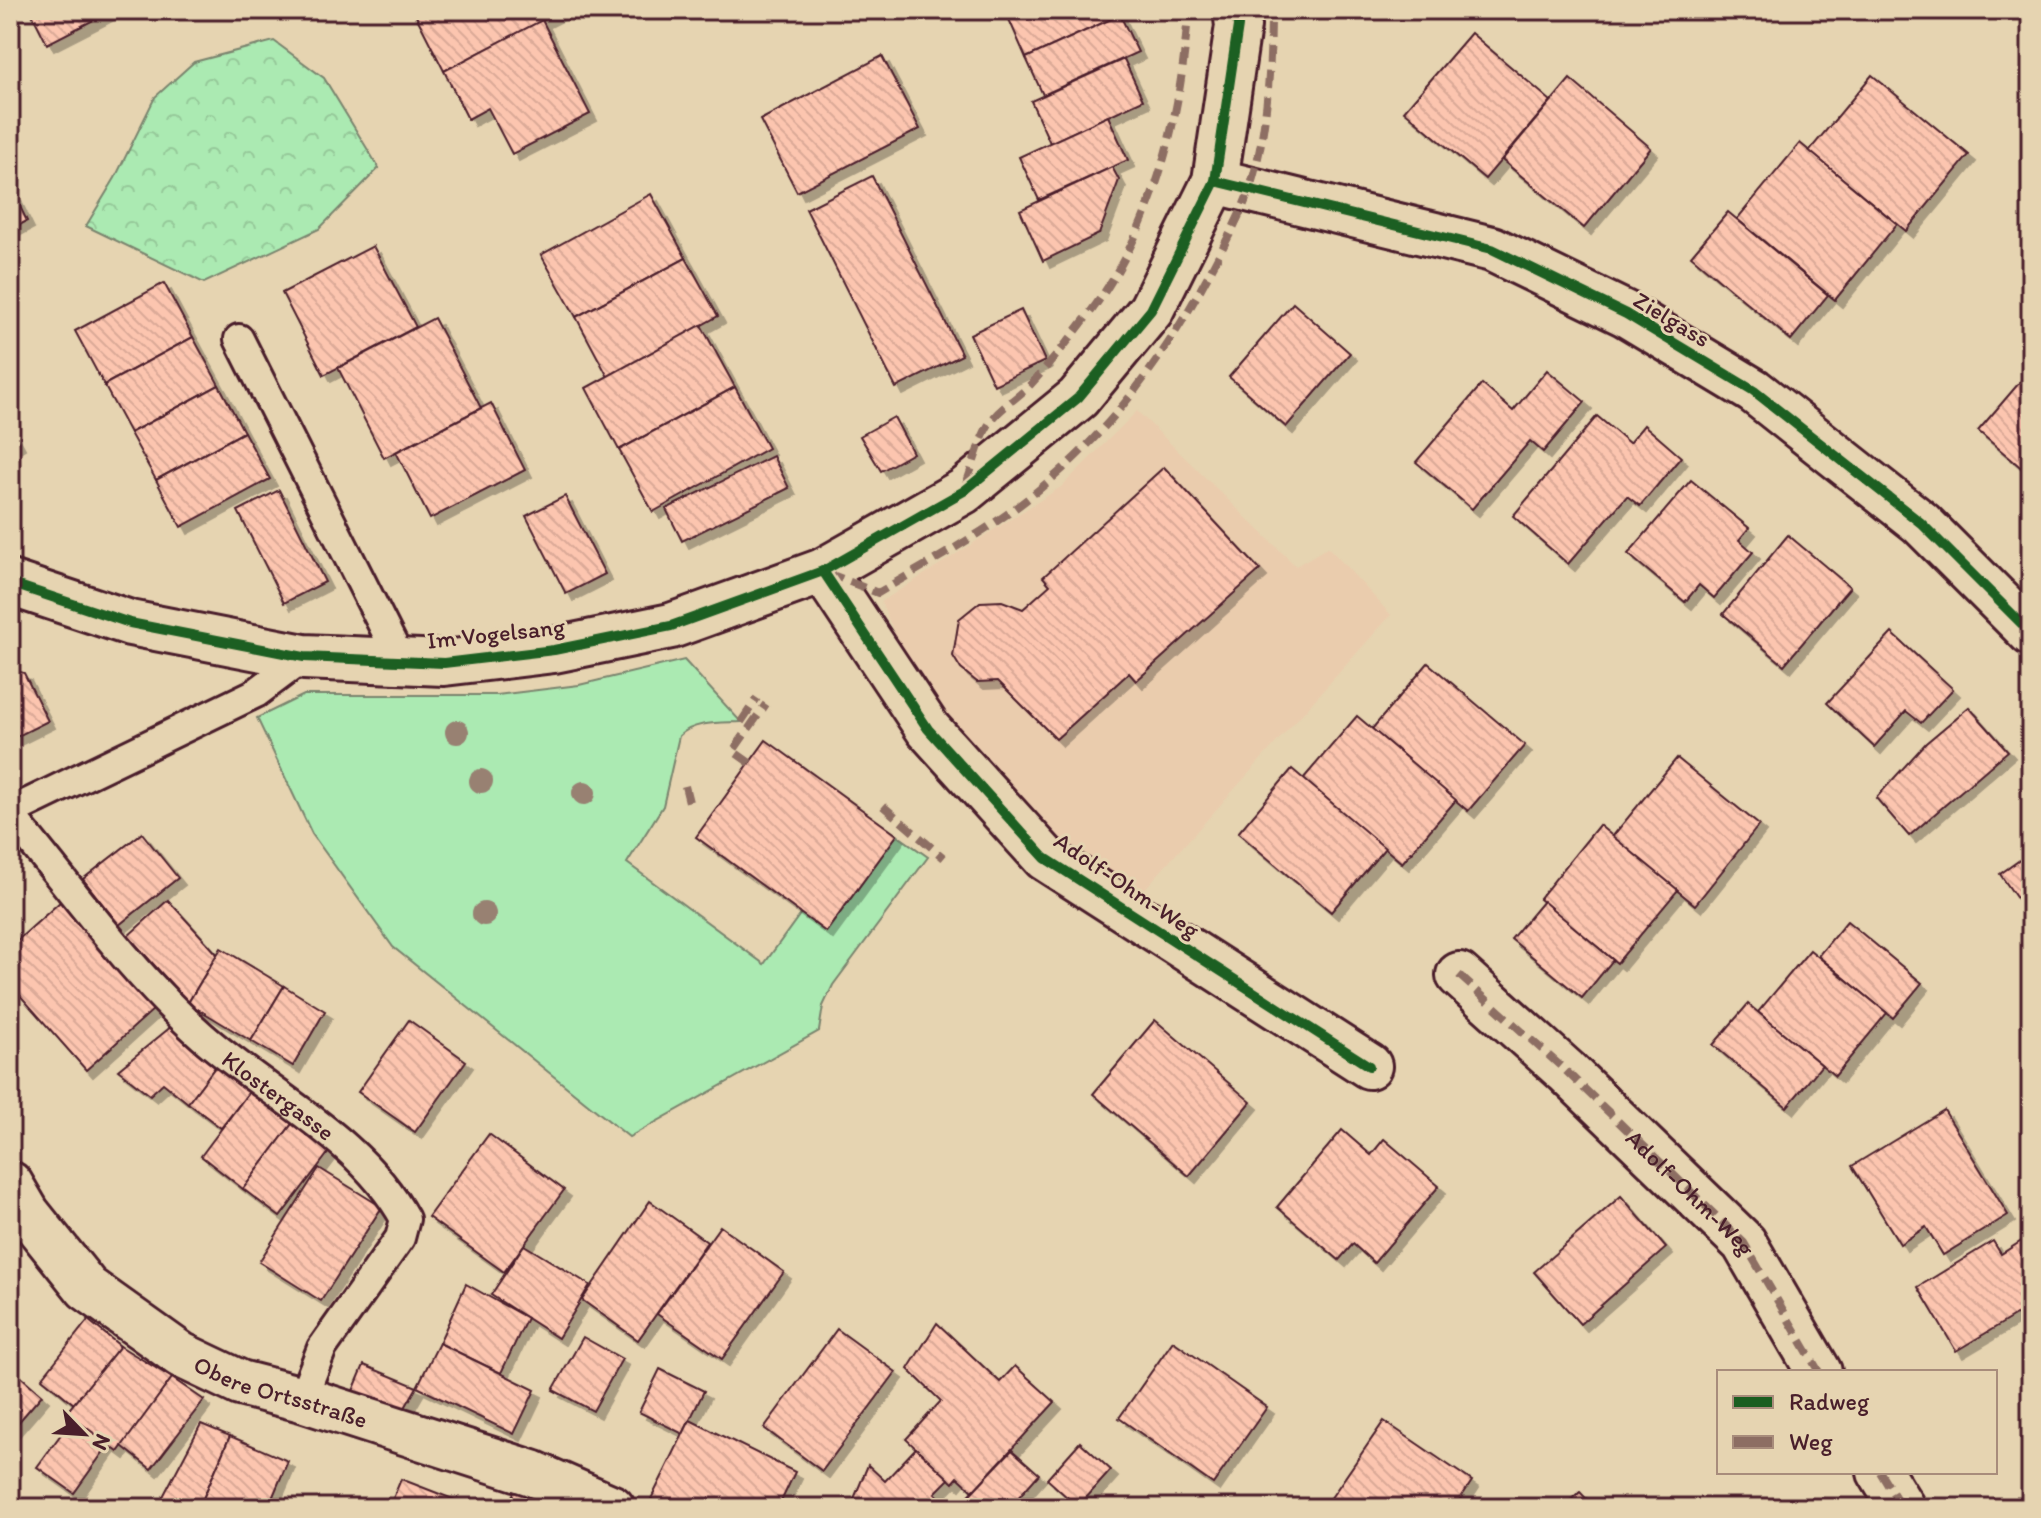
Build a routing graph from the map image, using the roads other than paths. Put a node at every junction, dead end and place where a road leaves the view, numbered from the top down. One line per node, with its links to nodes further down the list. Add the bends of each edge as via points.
1 (1236, 10): 2 (street, Im Vogelsang)
2 (1215, 181): 4 (street, Im Vogelsang, via 1151,310 1078,398 964,491); 6 (street, Zielgass, via 1492,249 1626,314 1754,391 1921,523)
3 (239, 339): 8 (lane)
4 (823, 571): 8 (street, Im Vogelsang, via 671,626 554,650 444,663); 11 (street, Adolf-Ohm-Weg, via 928,729 1045,858)
5 (10, 583): 7 (street, Im Vogelsang, via 130,623)
6 (2031, 633)
7 (304, 657): 8 (street, Im Vogelsang); 9 (lane, via 256,693)
8 (401, 661)
9 (10, 813): 14 (lane, Klostergasse, via 161,996 203,1037 336,1139 395,1199 405,1219 400,1238 322,1348)
10 (1459, 975): 13 (street, Adolf-Ohm-Weg, via 1744,1243)
11 (1369, 1066)
12 (16, 1198): 14 (street, Obere Ortsstraße, via 87,1288 181,1355 240,1383)
13 (1818, 1370)
14 (302, 1399): 16 (street, Obere Ortsstraße, via 532,1473)
15 (1881, 1474): 17 (street)
16 (612, 1508)
17 (1902, 1508)

